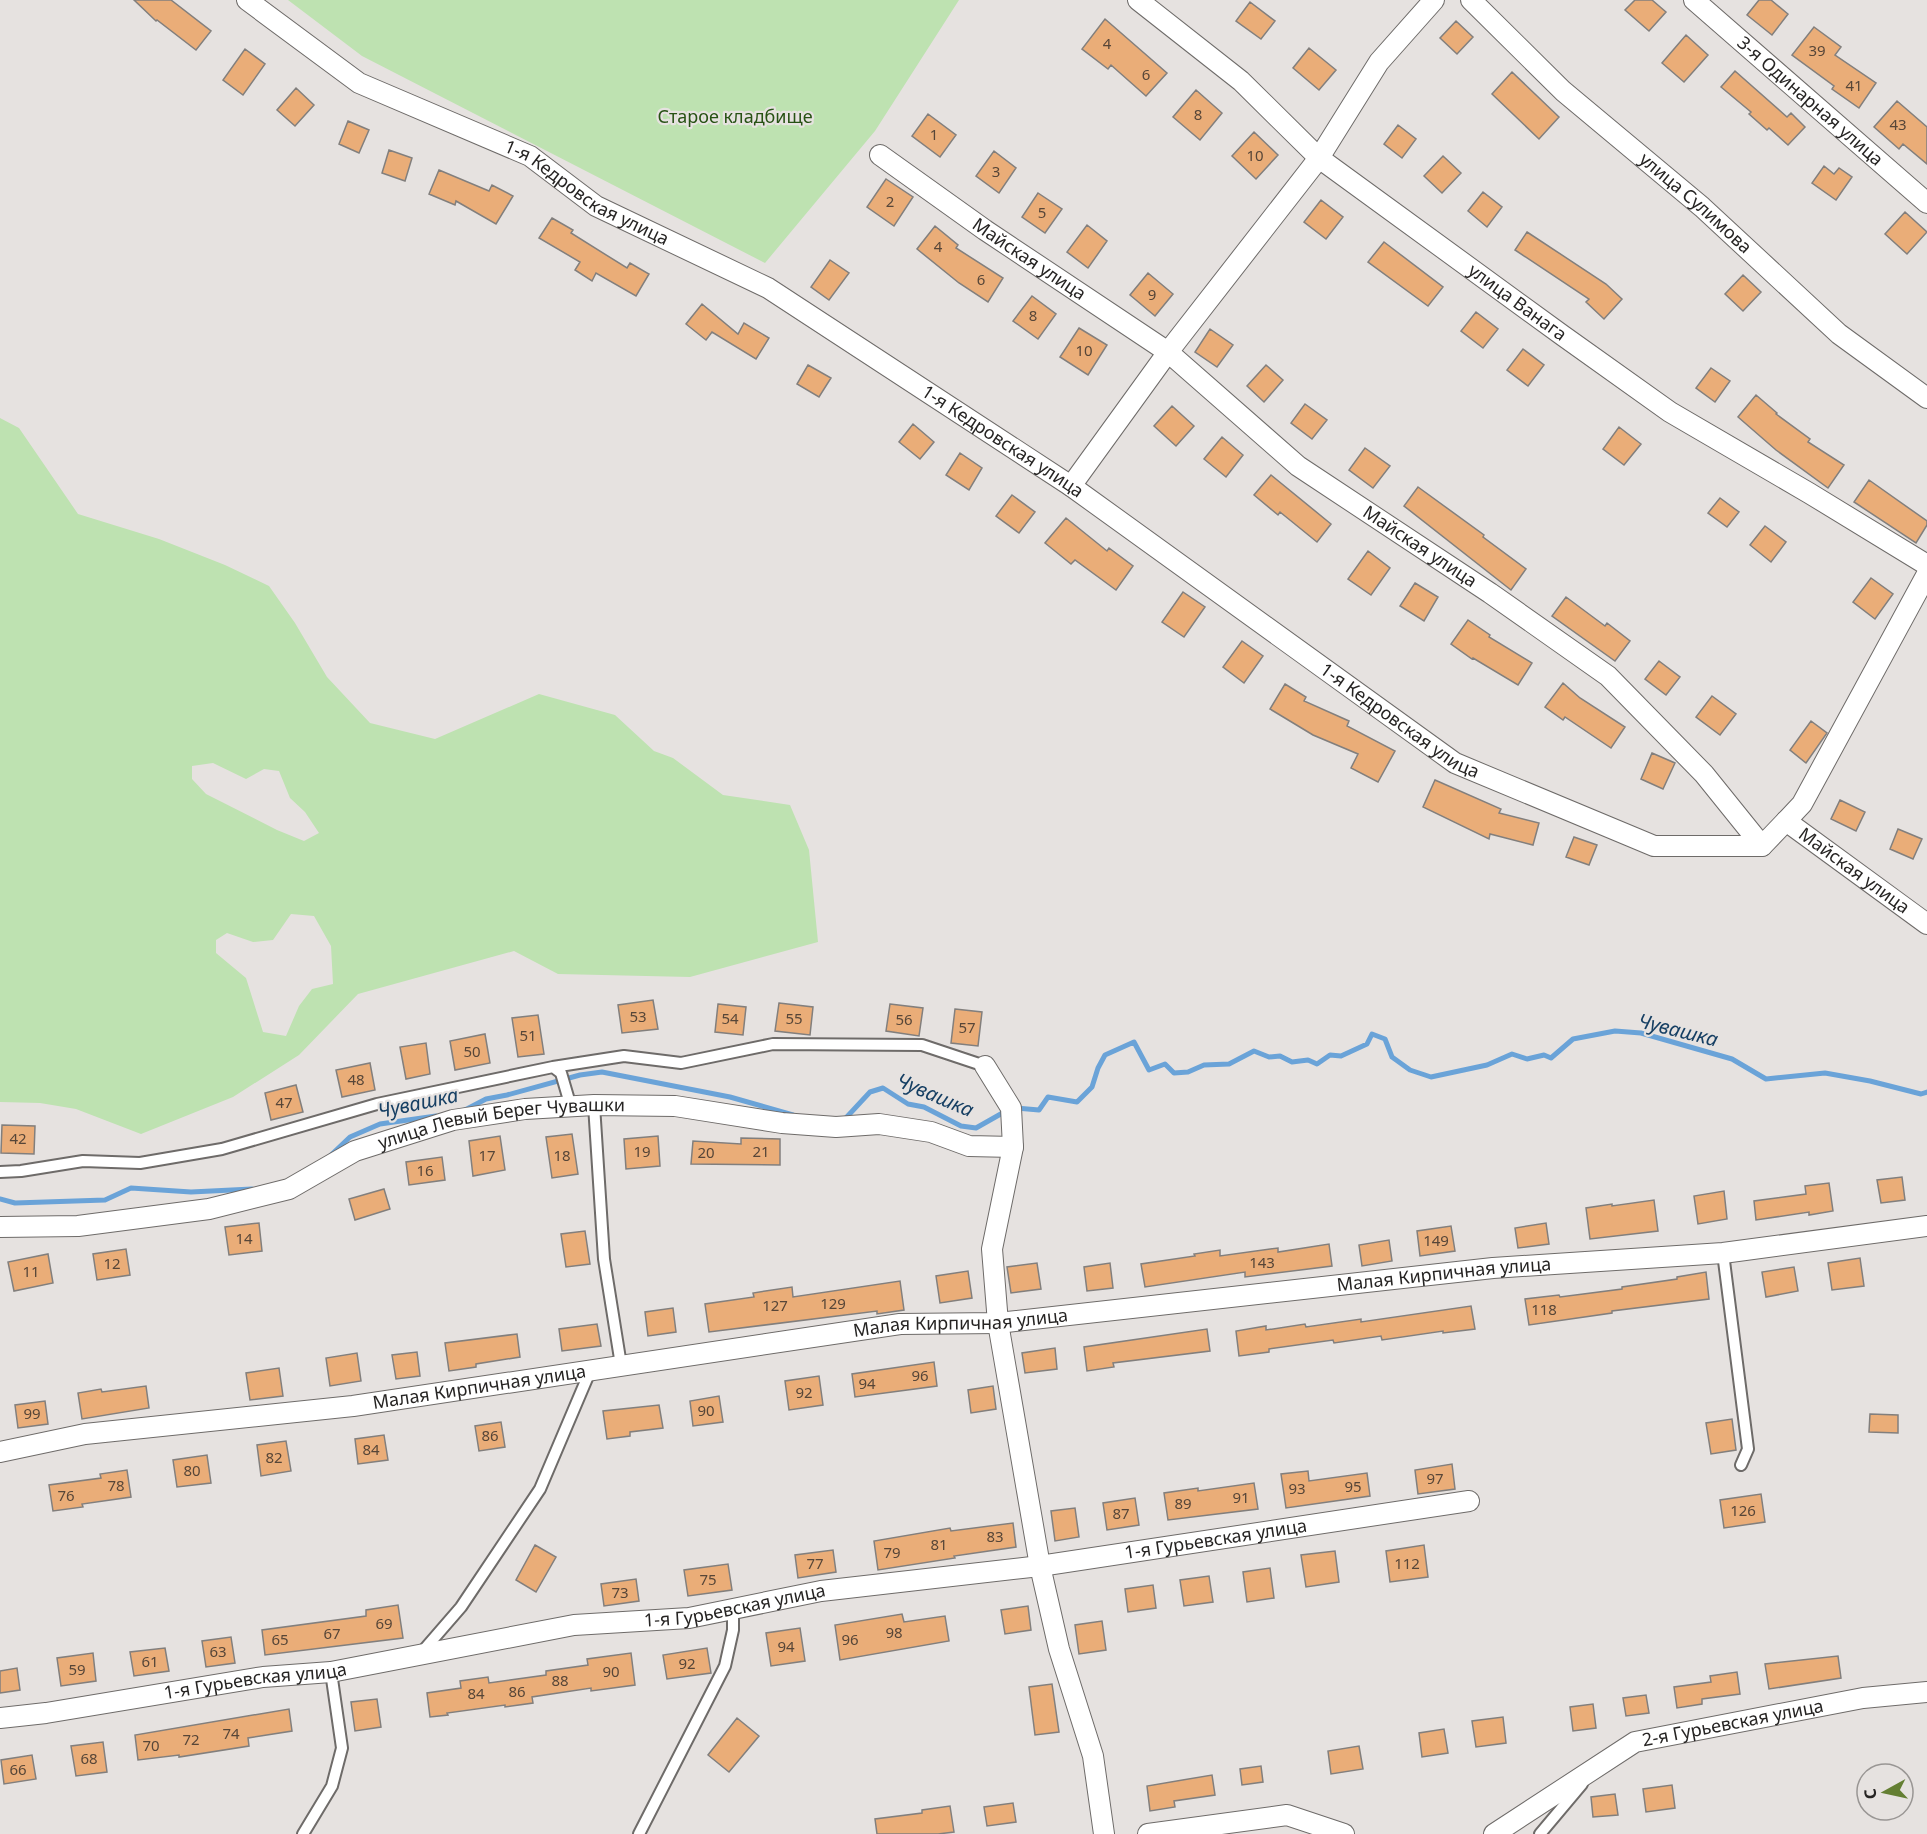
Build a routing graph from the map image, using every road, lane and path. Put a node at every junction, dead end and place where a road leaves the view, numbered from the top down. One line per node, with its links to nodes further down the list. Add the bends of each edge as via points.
1 (247, 0): 11 (street, 1-я Кедровская улица, via 358,82 530,156 596,206 768,288)
2 (1138, 0): 7 (street, улица Ванага, via 1241,81)
3 (1434, 0): 7 (street, via 1379,62)
4 (1471, 0): 10 (street, улица Сулимова, via 1563,91 1702,207 1839,334)
5 (1694, 0): 8 (street, 3-я Одинарная улица)
6 (880, 155): 9 (street, Майская улица)
7 (1319, 158): 9 (street); 12 (street, улица Ванага, via 1670,412)
8 (1927, 203)
9 (1168, 352): 11 (street); 15 (street, Майская улица, via 1298,466 1608,676 1704,774)
10 (1927, 398)
11 (1071, 486): 15 (street, 1-я Кедровская улица, via 1455,764 1654,846)
12 (1927, 565)
13 (1927, 574): 14 (street, via 1802,804)
14 (1786, 821): 15 (street, Майская улица); 16 (street, Майская улица)
15 (1762, 846)
16 (1927, 924)
17 (985, 1066): 18 (lane, via 922,1045 772,1044 681,1063 624,1056); 21 (street, via 1011,1108)
18 (557, 1070): 19 (lane); 22 (lane, via 376,1104 222,1149 140,1163 83,1161)
19 (569, 1098): 20 (street, улица Левый Берег Чувашки); 24 (street, улица Левый Берег Чувашки, via 453,1120 355,1151 289,1189 209,1209 78,1226)
20 (594, 1105): 21 (street, улица Левый Берег Чувашки, via 675,1106 804,1125 879,1124 931,1132 969,1146); 27 (lane, via 604,1259)
21 (1013, 1147): 26 (street, via 992,1250)
22 (0, 1172)
23 (1927, 1226): 25 (street, Малая Кирпичная улица)
24 (0, 1227)
25 (1723, 1253): 26 (street, Малая Кирпичная улица, via 1493,1269); 30 (lane, via 1748,1449)
26 (998, 1323): 27 (street, Малая Кирпичная улица, via 900,1324); 32 (street)
27 (621, 1365): 28 (street, Малая Кирпичная улица)
28 (591, 1369): 29 (street, Малая Кирпичная улица, via 353,1406 85,1434); 34 (lane, via 540,1489 462,1607)
29 (0, 1452)
30 (1741, 1465)
31 (1469, 1501): 32 (street, 1-я Гурьевская улица)
32 (1040, 1566): 33 (street, 1-я Гурьевская улица, via 821,1591); 41 (street, via 1059,1648 1093,1756)
33 (733, 1610): 34 (street, 1-я Гурьевская улица, via 689,1618 574,1625); 40 (lane, via 725,1666)
34 (420, 1655): 35 (street, 1-я Гурьевская улица)
35 (331, 1672): 37 (street, 1-я Гурьевская улица, via 263,1677); 39 (lane, via 342,1748 332,1786)
36 (1927, 1692): 38 (street, 2-я Гурьевская улица, via 1863,1698 1635,1743)
37 (0, 1718)
38 (1597, 1766): 44 (street, 2-я Гурьевская улица); 45 (lane)
39 (303, 1834)
40 (639, 1834)
41 (1104, 1834)
42 (1148, 1834): 43 (street, via 1287,1815)
43 (1344, 1834)
44 (1494, 1834)
45 (1540, 1834)

